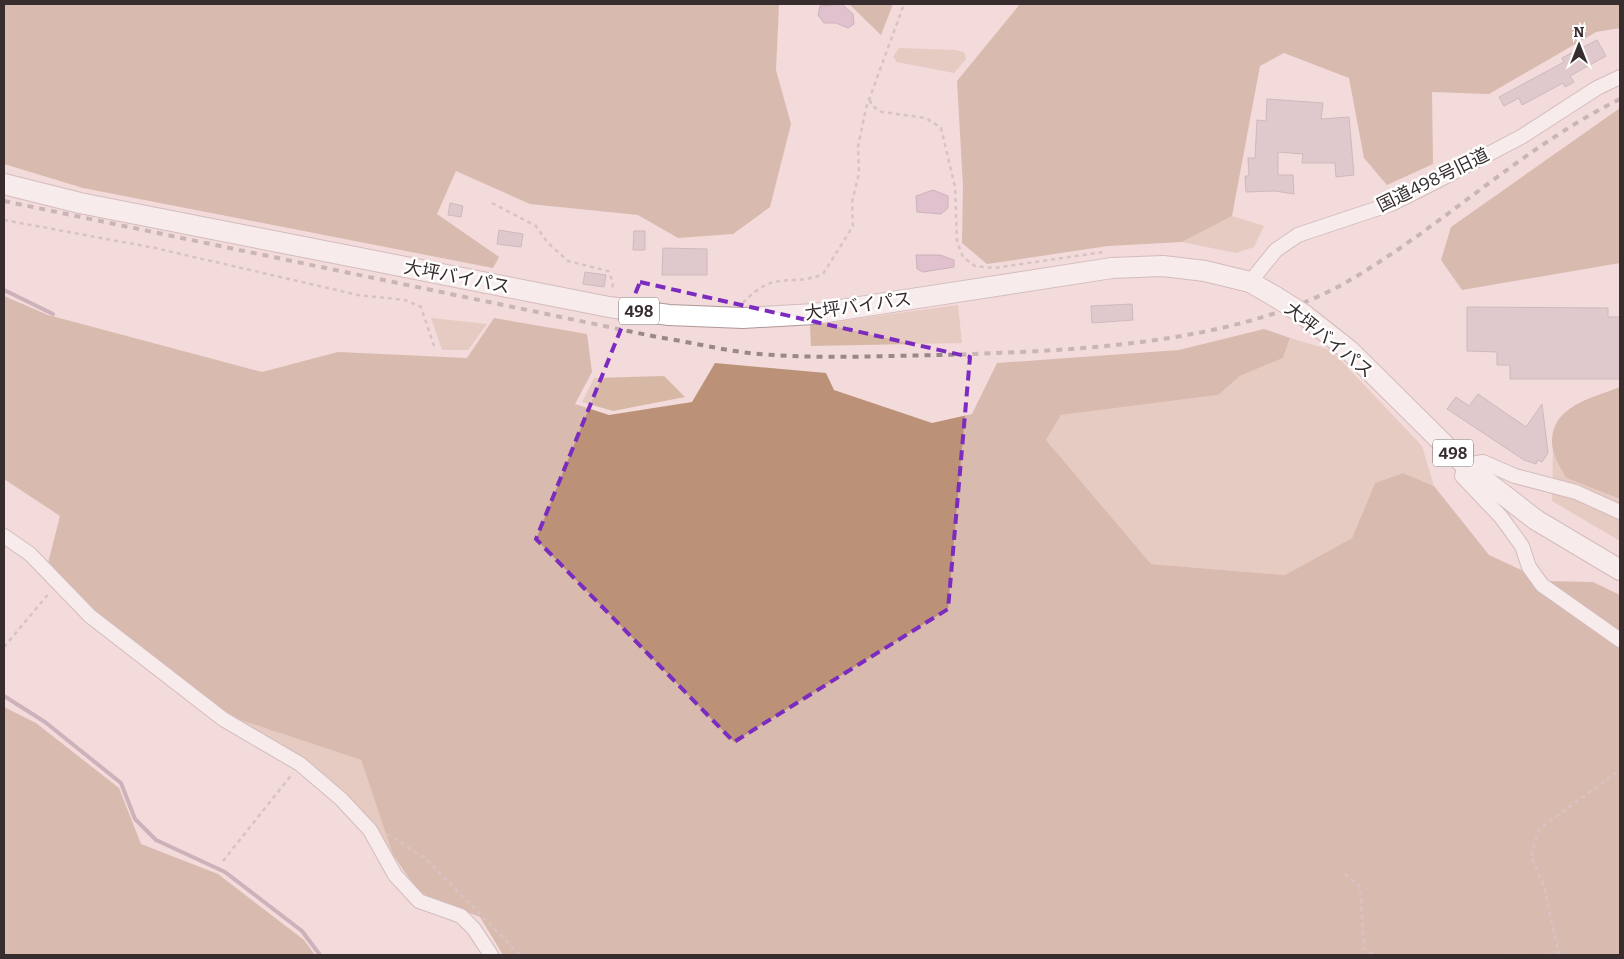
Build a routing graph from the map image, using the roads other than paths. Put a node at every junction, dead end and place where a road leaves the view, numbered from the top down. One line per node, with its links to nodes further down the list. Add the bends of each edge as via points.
1 (1620, 77): 3 (street, 国道498号旧道, via 1435,182 1390,204 1298,235 1276,250)
2 (4, 184): 3 (highway, 大坪バイパス / 498, via 90,205 609,307 670,315 743,318 814,314 1112,268 1171,267 1206,271)
3 (1250, 282): 4 (highway, 大坪バイパス / 498, bridge, via 1303,314 1350,351)
4 (1465, 465): 5 (street, via 1483,462 1515,476 1576,492); 7 (highway, 大坪バイパス / 498, via 1536,520); 8 (street, via 1462,476 1501,517 1522,546 1530,568 1542,585)
5 (1620, 512)
6 (4, 536): 9 (street, via 30,554 90,616 224,719 300,764 342,799 370,830 394,875 419,901 461,916)
7 (1620, 570)
8 (1620, 640)
9 (491, 955)

